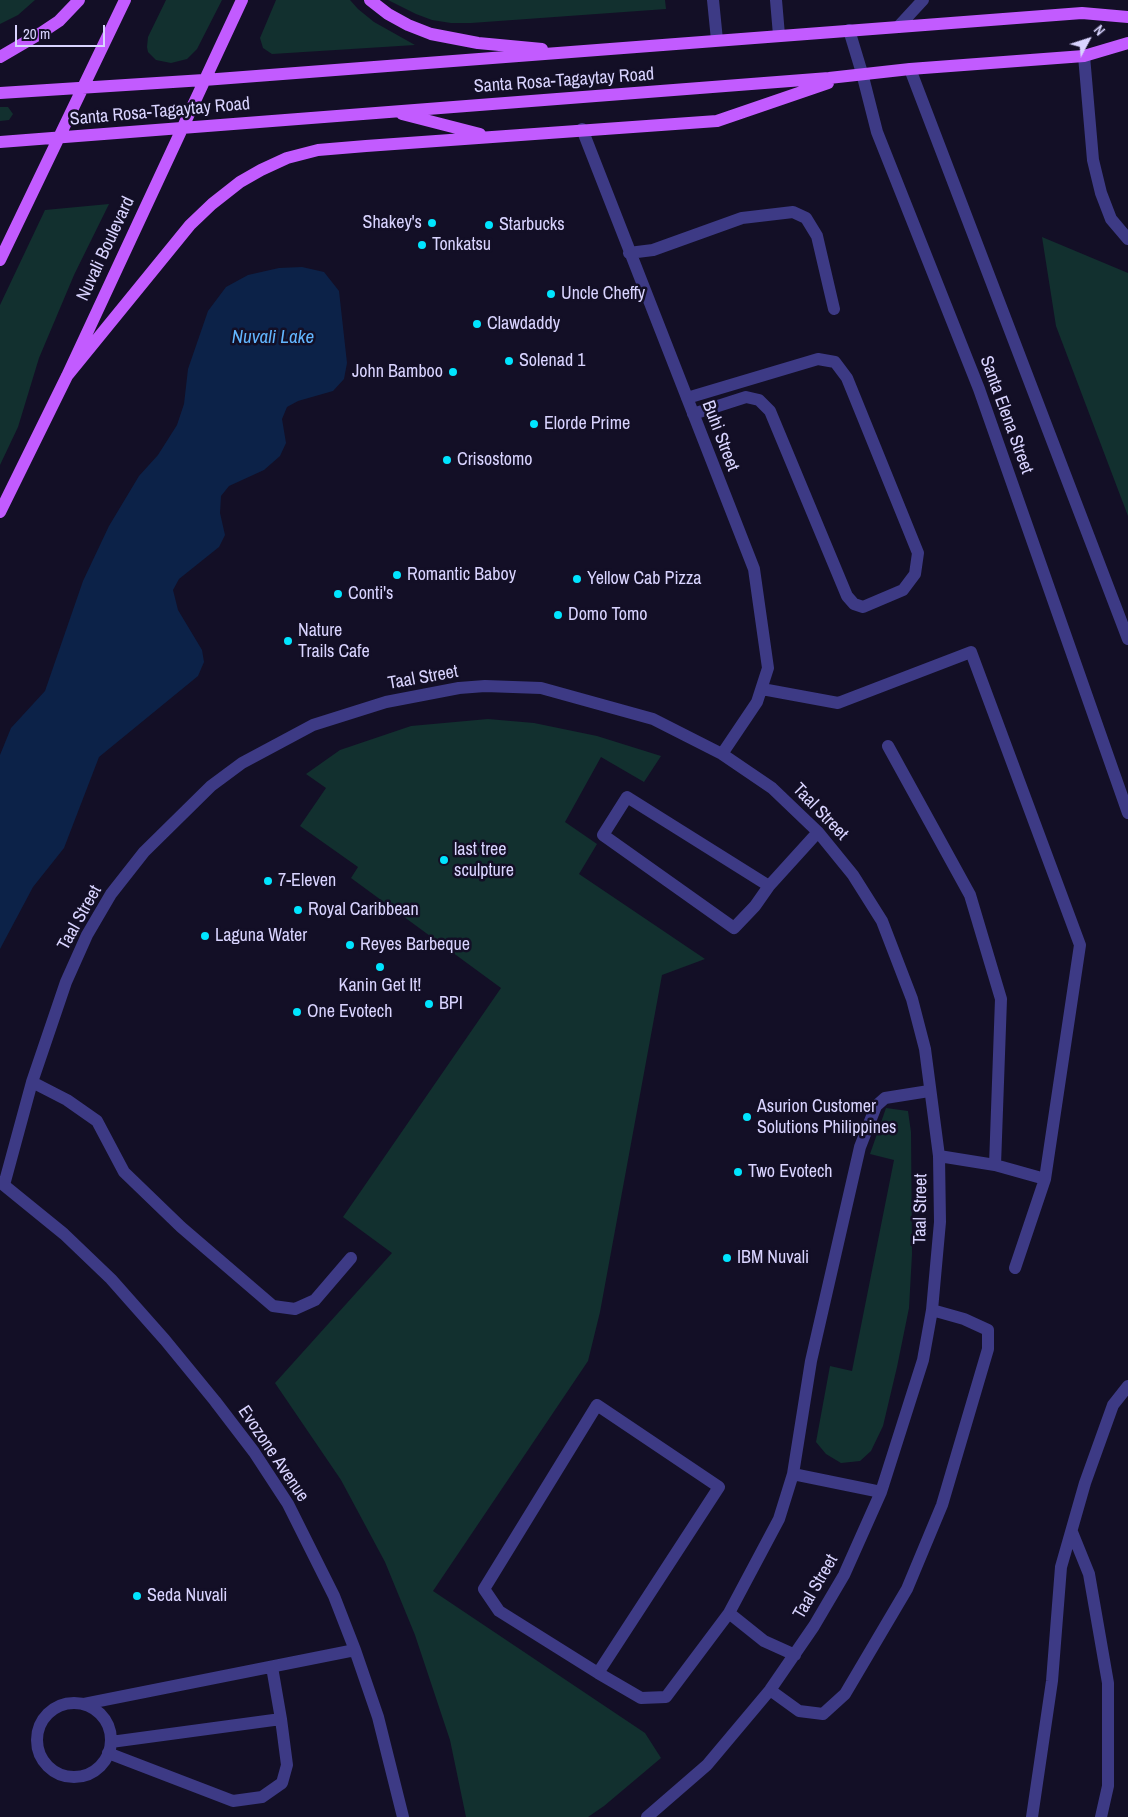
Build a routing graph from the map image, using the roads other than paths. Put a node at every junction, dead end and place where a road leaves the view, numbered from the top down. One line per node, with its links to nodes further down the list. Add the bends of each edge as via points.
1 (79, 0): 16 (main road, via 42,33)
2 (125, 0): 20 (main road)
3 (242, 0): 19 (main road, Nuvali Boulevard)
4 (370, 0): 14 (main road, via 388,14 431,34 478,43)
5 (713, 0): 12 (street)
6 (776, 0): 11 (street)
7 (923, 0): 9 (street)
8 (1128, 17): 9 (main road, Santa Rosa-Tagaytay Road, via 1082,13)
9 (898, 27): 10 (main road, Santa Rosa-Tagaytay Road)
10 (849, 30): 11 (main road, Santa Rosa-Tagaytay Road); 18 (street, Santa Elena Street)
11 (779, 35): 12 (main road, Santa Rosa-Tagaytay Road)
12 (717, 40): 14 (main road, Santa Rosa-Tagaytay Road)
13 (1128, 43): 15 (main road, Santa Rosa-Tagaytay Road)
14 (580, 52): 19 (main road, Santa Rosa-Tagaytay Road)
15 (1084, 56): 17 (main road, Santa Rosa-Tagaytay Road); 28 (street, via 1095,168 1101,193 1111,219)
16 (0, 57)
17 (910, 69): 18 (main road, Santa Rosa-Tagaytay Road); 36 (street, Santa Elena Street)
18 (858, 74): 22 (main road, Santa Rosa-Tagaytay Road); 24 (main road, via 717,120); 40 (street, Santa Elena Street, via 877,132 979,389)
19 (204, 80): 20 (main road, Santa Rosa-Tagaytay Road); 23 (main road, Nuvali Boulevard)
20 (84, 88): 21 (main road, Santa Rosa-Tagaytay Road); 26 (main road)
21 (0, 93)
22 (393, 112): 23 (main road, Santa Rosa-Tagaytay Road); 25 (main road)
23 (182, 127): 26 (main road, Santa Rosa-Tagaytay Road); 32 (main road, Nuvali Boulevard)
24 (582, 129): 25 (main road); 29 (street, Buhi Street)
25 (490, 136): 32 (main road, via 318,150 286,158 261,170 212,204 190,226)
26 (60, 138): 27 (main road, Santa Rosa-Tagaytay Road); 30 (main road)
27 (0, 142)
28 (1128, 239)
29 (629, 253): 31 (street, via 653,250 742,218 793,212 806,218 817,236); 33 (street, Buhi Street)
30 (0, 260)
31 (834, 309)
32 (66, 376): 35 (main road, Nuvali Boulevard)
33 (687, 398): 34 (street, Buhi Street); 34 (street, via 818,359 835,362 846,378 918,553 915,574 902,590 864,607 854,604 847,596 770,411 759,400 746,397)
34 (693, 414): 37 (street, Buhi Street, via 754,569 768,668)
35 (0, 512)
36 (1128, 639)
37 (762, 689): 39 (street, Buhi Street, via 757,702); 47 (street, via 838,703 971,652 1080,945)
38 (888, 746): 46 (street, via 970,895 1001,1000)
39 (722, 754): 41 (street, Taal Street, via 772,788); 43 (street, Taal Street, via 653,719 541,688 459,688 386,702 313,725 242,763 211,786 144,852 111,894 80,950)
40 (1128, 812)
41 (818, 832): 42 (street); 44 (street, Taal Street, via 853,875 882,921 912,999 925,1049)
42 (769, 886): 42 (street, via 627,797 603,835 734,928)
43 (32, 1082): 48 (street, Taal Street); 49 (street, via 67,1100 97,1121 124,1172 181,1227 273,1306 296,1309 315,1300)
44 (929, 1091): 45 (street, Taal Street); 53 (street, via 885,1098 876,1106 860,1147 811,1361)
45 (939, 1156): 46 (street); 51 (street, Taal Street, via 940,1222)
46 (995, 1165): 47 (street)
47 (1045, 1179): 50 (street)
48 (2, 1183): 57 (street, Evozone Avenue, via 64,1234 111,1279 165,1340 254,1452 288,1504 334,1596)
49 (351, 1258)
50 (1016, 1268)
51 (932, 1310): 54 (street, Taal Street, via 923,1360); 61 (street, via 988,1330 988,1349 942,1505 907,1589 844,1694 823,1714 799,1712)
52 (1128, 1386): 55 (street, via 1113,1406 1085,1483)
53 (794, 1474): 54 (street); 56 (street, via 779,1519)
54 (882, 1492): 58 (street, Taal Street, via 844,1575)
55 (1072, 1532): 67 (street, via 1061,1567 1052,1681); 68 (street, via 1089,1574 1108,1683 1108,1786)
56 (729, 1614): 58 (street, via 764,1640); 60 (street, via 666,1697 641,1698)
57 (355, 1650): 59 (street); 65 (street, Evozone Avenue, via 378,1716)
58 (795, 1655): 61 (street, Taal Street)
59 (272, 1667): 62 (street); 63 (street)
60 (598, 1674): 60 (street, via 499,1611 484,1588 597,1405 720,1487)
61 (770, 1690): 66 (street, Taal Street, via 707,1765)
62 (84, 1704): 64 (street, via 104,1718 110,1730); 64 (street, via 60,1705 42,1721 38,1732 41,1756 58,1773 82,1776 102,1763)
63 (281, 1719): 64 (street); 64 (street, via 286,1765 282,1783 262,1798 233,1801)
64 (110, 1747)
65 (403, 1817)
66 (647, 1817)
67 (1032, 1817)
68 (1101, 1817)

